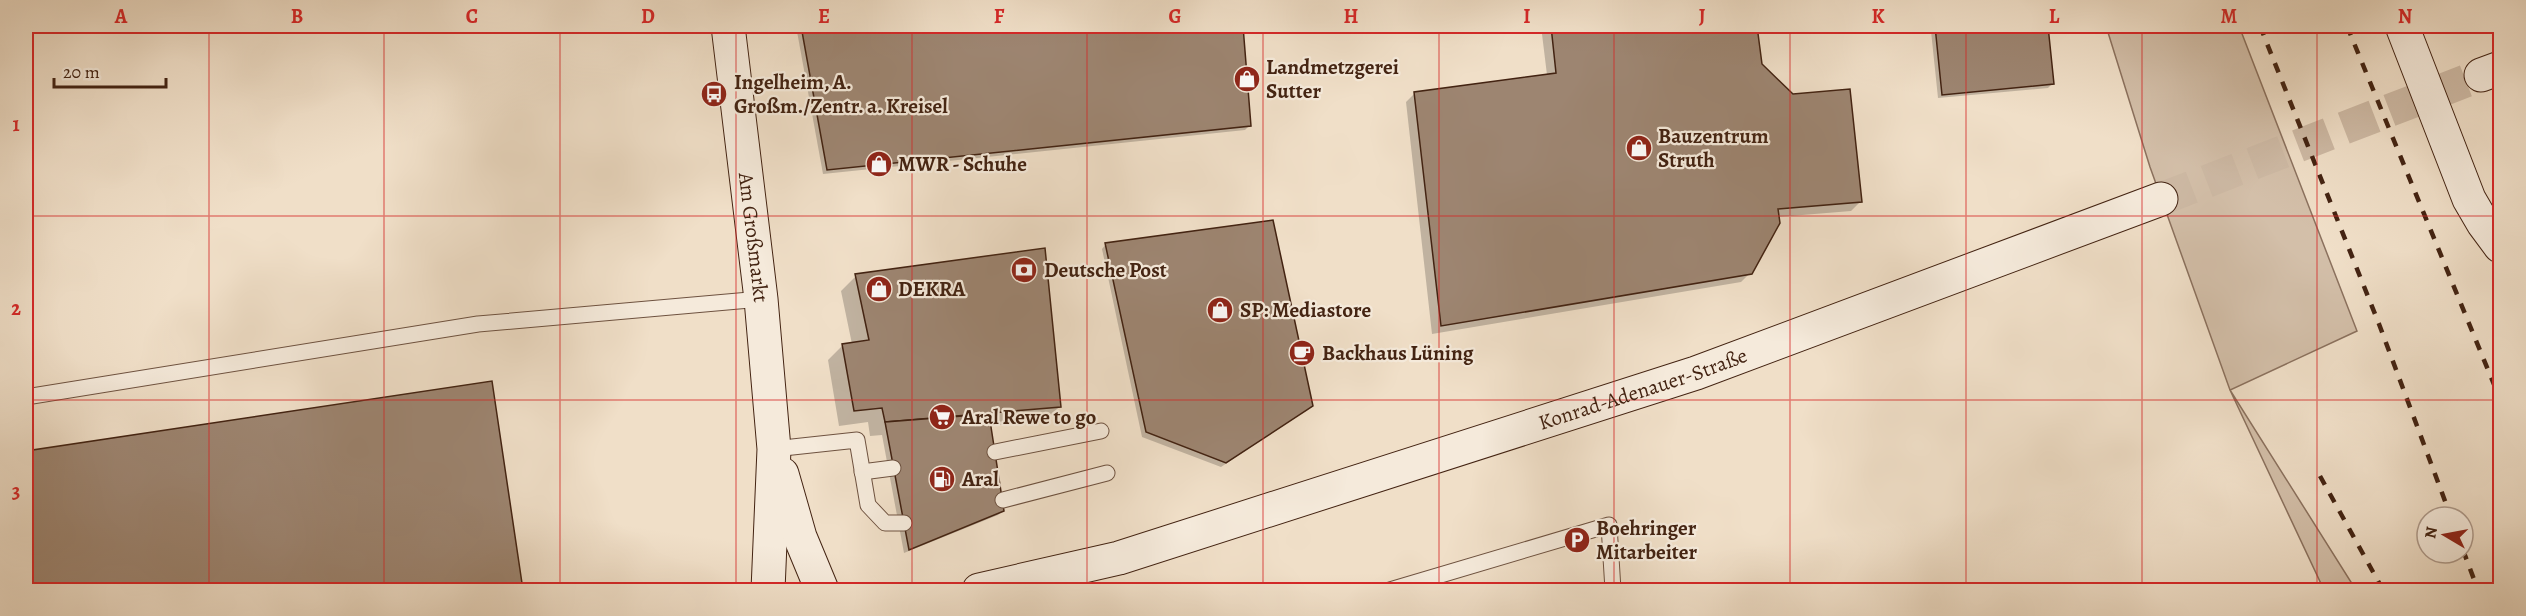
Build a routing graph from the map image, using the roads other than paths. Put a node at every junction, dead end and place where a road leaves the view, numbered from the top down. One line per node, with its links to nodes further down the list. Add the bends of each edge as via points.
1 (728, 26): 7 (main road, Am Großmarkt)
2 (2402, 26): 3 (main road)
3 (2460, 172): 5 (main road, via 2473,192); 6 (main road, via 2469,198)
4 (2161, 199): 17 (main road, Konrad-Adenauer-Straße, via 1696,373)
5 (2500, 219)
6 (2500, 246)
7 (761, 299): 8 (lane, via 478,324); 10 (main road, Am Großmarkt)
8 (26, 397)
9 (1101, 430): 11 (lane)
10 (774, 449): 13 (lane, via 857,440); 18 (main road, Am Großmarkt); 19 (main road, Am Großmarkt, via 800,537)
11 (995, 452)
12 (893, 468): 13 (lane)
13 (862, 472): 16 (lane, via 868,505 885,524)
14 (1107, 473): 15 (lane)
15 (1003, 500)
16 (904, 523)
17 (1119, 558): 20 (main road, Konrad-Adenauer-Straße); 21 (main road, Konrad-Adenauer-Straße)
18 (768, 591)
19 (822, 591)
20 (979, 591)
21 (1071, 591)
22 (1390, 591): 23 (lane, via 1609,525)
23 (1613, 591)

